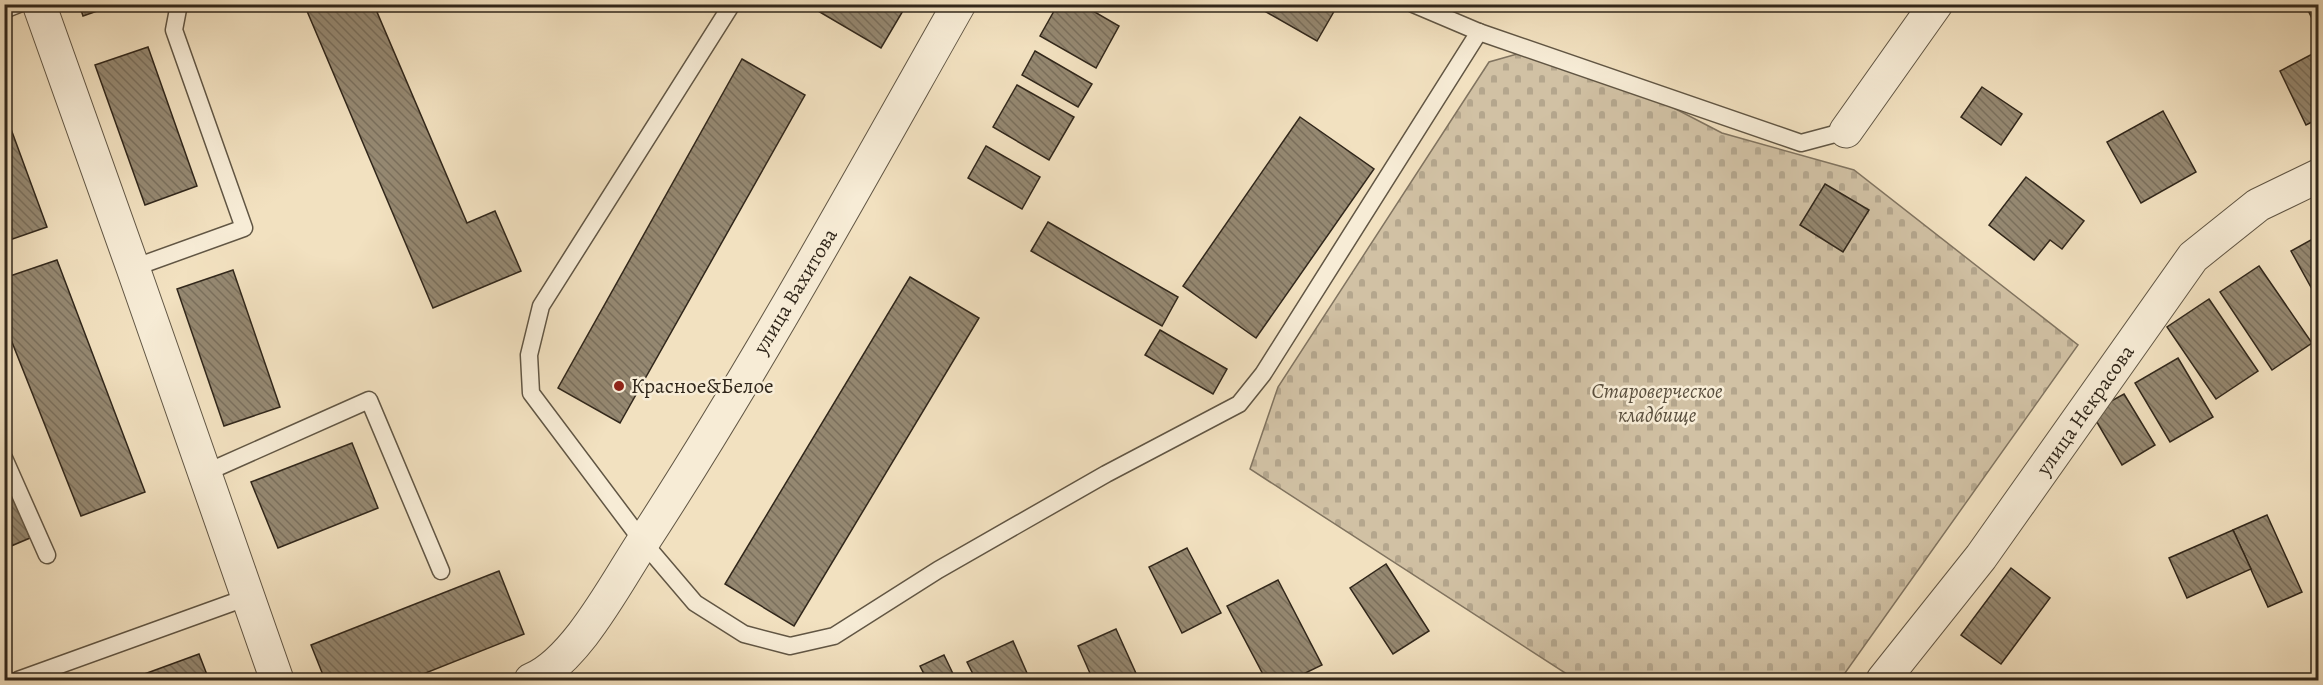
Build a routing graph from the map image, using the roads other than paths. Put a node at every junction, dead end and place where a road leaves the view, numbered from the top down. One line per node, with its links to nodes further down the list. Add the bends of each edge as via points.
1 (19, 4): 8 (lane)
2 (39, 4): 12 (street)
3 (179, 4): 12 (lane, via 174,30 244,228)
4 (732, 4): 15 (lane, via 541,306 529,355 531,393)
5 (959, 4): 15 (street, улица Вахитова, via 808,269)
6 (1413, 4): 9 (lane)
7 (1936, 4): 10 (street)
8 (4, 10)
9 (1479, 32): 10 (lane, via 1802,143); 15 (lane, via 1263,374 1239,404 938,570 834,636 790,646 744,634 694,603)
10 (1846, 131)
11 (2319, 176): 22 (street, улица Некрасова, via 2258,205 2193,256 1981,557)
12 (134, 268): 14 (street)
13 (4, 458): 16 (lane)
14 (205, 473): 17 (lane, via 369,400); 18 (street)
15 (643, 542): 21 (street, улица Вахитова, via 576,644 545,675)
16 (47, 555)
17 (441, 571)
18 (248, 597): 19 (lane); 20 (street)
19 (18, 681)
20 (277, 681)
21 (531, 681)
22 (1883, 681)

